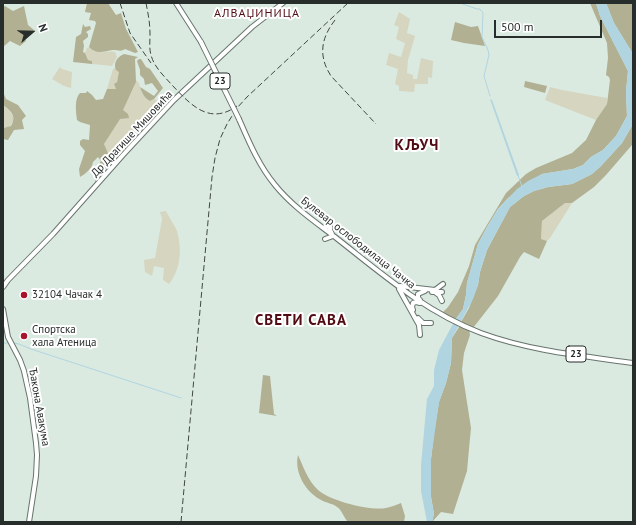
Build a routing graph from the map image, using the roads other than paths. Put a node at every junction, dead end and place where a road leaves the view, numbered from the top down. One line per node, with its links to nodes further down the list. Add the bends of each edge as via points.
1 (176, 3): 3 (main road, Булевар ослободилаца Чачка / 23, bridge, via 201,42 258,159 278,189 322,228 330,226)
2 (283, 3): 7 (main road, Др Драгише Мишовића, via 252,27 174,100)
3 (333, 236): 4 (main road); 6 (main road, Булевар ослободилаца Чачка / 23)
4 (325, 239)
5 (443, 284): 8 (main road)
6 (396, 285): 8 (main road); 11 (main road, Булевар ослободилаца Чачка / 23); 13 (main road)
7 (3, 287)
8 (435, 291): 9 (main road); 10 (main road); 11 (main road, via 419,293 418,298)
9 (442, 292)
10 (442, 301)
11 (423, 304): 13 (main road, via 415,302 412,306); 17 (main road, Булевар ослободилаца Чачка / 23, via 476,330 504,340)
12 (3, 309): 18 (main road, Ђакона Авакума, via 7,332 24,370 36,443 36,476)
13 (420, 323): 14 (main road); 15 (main road); 16 (main road)
14 (431, 323)
15 (425, 329)
16 (420, 336)
17 (633, 364)
18 (29, 522)

